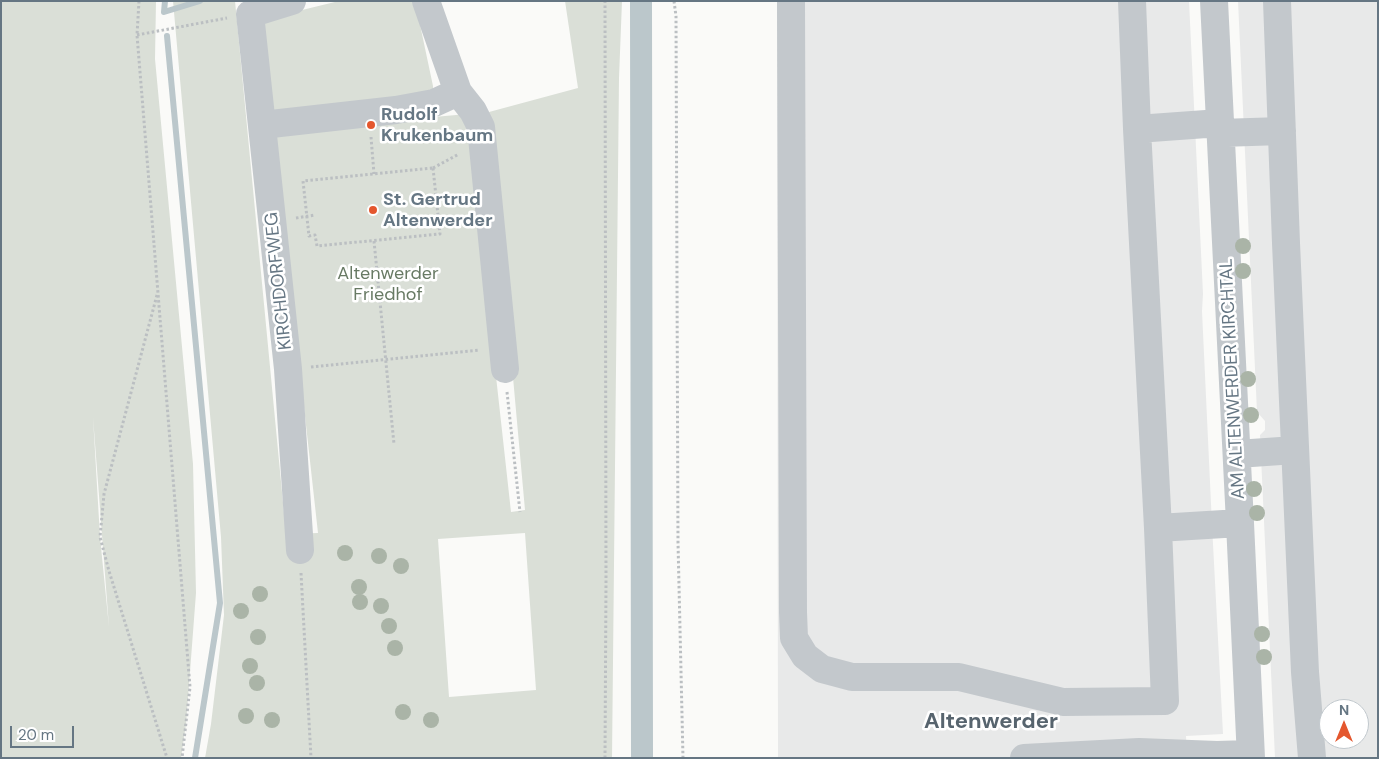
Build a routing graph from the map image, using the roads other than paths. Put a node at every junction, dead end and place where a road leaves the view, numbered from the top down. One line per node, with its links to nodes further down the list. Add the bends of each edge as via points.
1 (292, 1): 8 (street, KIRCHDORFWEG, via 250,14)
2 (426, 1): 7 (street)
3 (791, 1): 16 (street, via 793,612 794,638 805,656 822,669 852,677 959,677 1063,702 1164,701)
4 (1132, 1): 10 (street)
5 (1214, 1): 9 (street, AM ALTENWERDER KIRCHTAL)
6 (1277, 1): 11 (street)
7 (458, 92): 8 (street, via 434,103 396,110); 12 (street, via 481,127)
8 (262, 124): 17 (street, KIRCHDORFWEG, via 288,370)
9 (1220, 128): 10 (street); 11 (street); 14 (street, AM ALTENWERDER KIRCHTAL)
10 (1137, 129): 16 (street)
11 (1282, 131): 13 (street)
12 (504, 359)
13 (1295, 450): 14 (street); 21 (street)
14 (1237, 454): 15 (street, AM ALTENWERDER KIRCHTAL)
15 (1240, 523): 16 (street); 19 (street, AM ALTENWERDER KIRCHTAL)
16 (1158, 528)
17 (300, 550)
18 (1139, 755): 19 (street); 20 (street)
19 (1250, 756)
20 (1024, 758)
21 (1312, 758)

